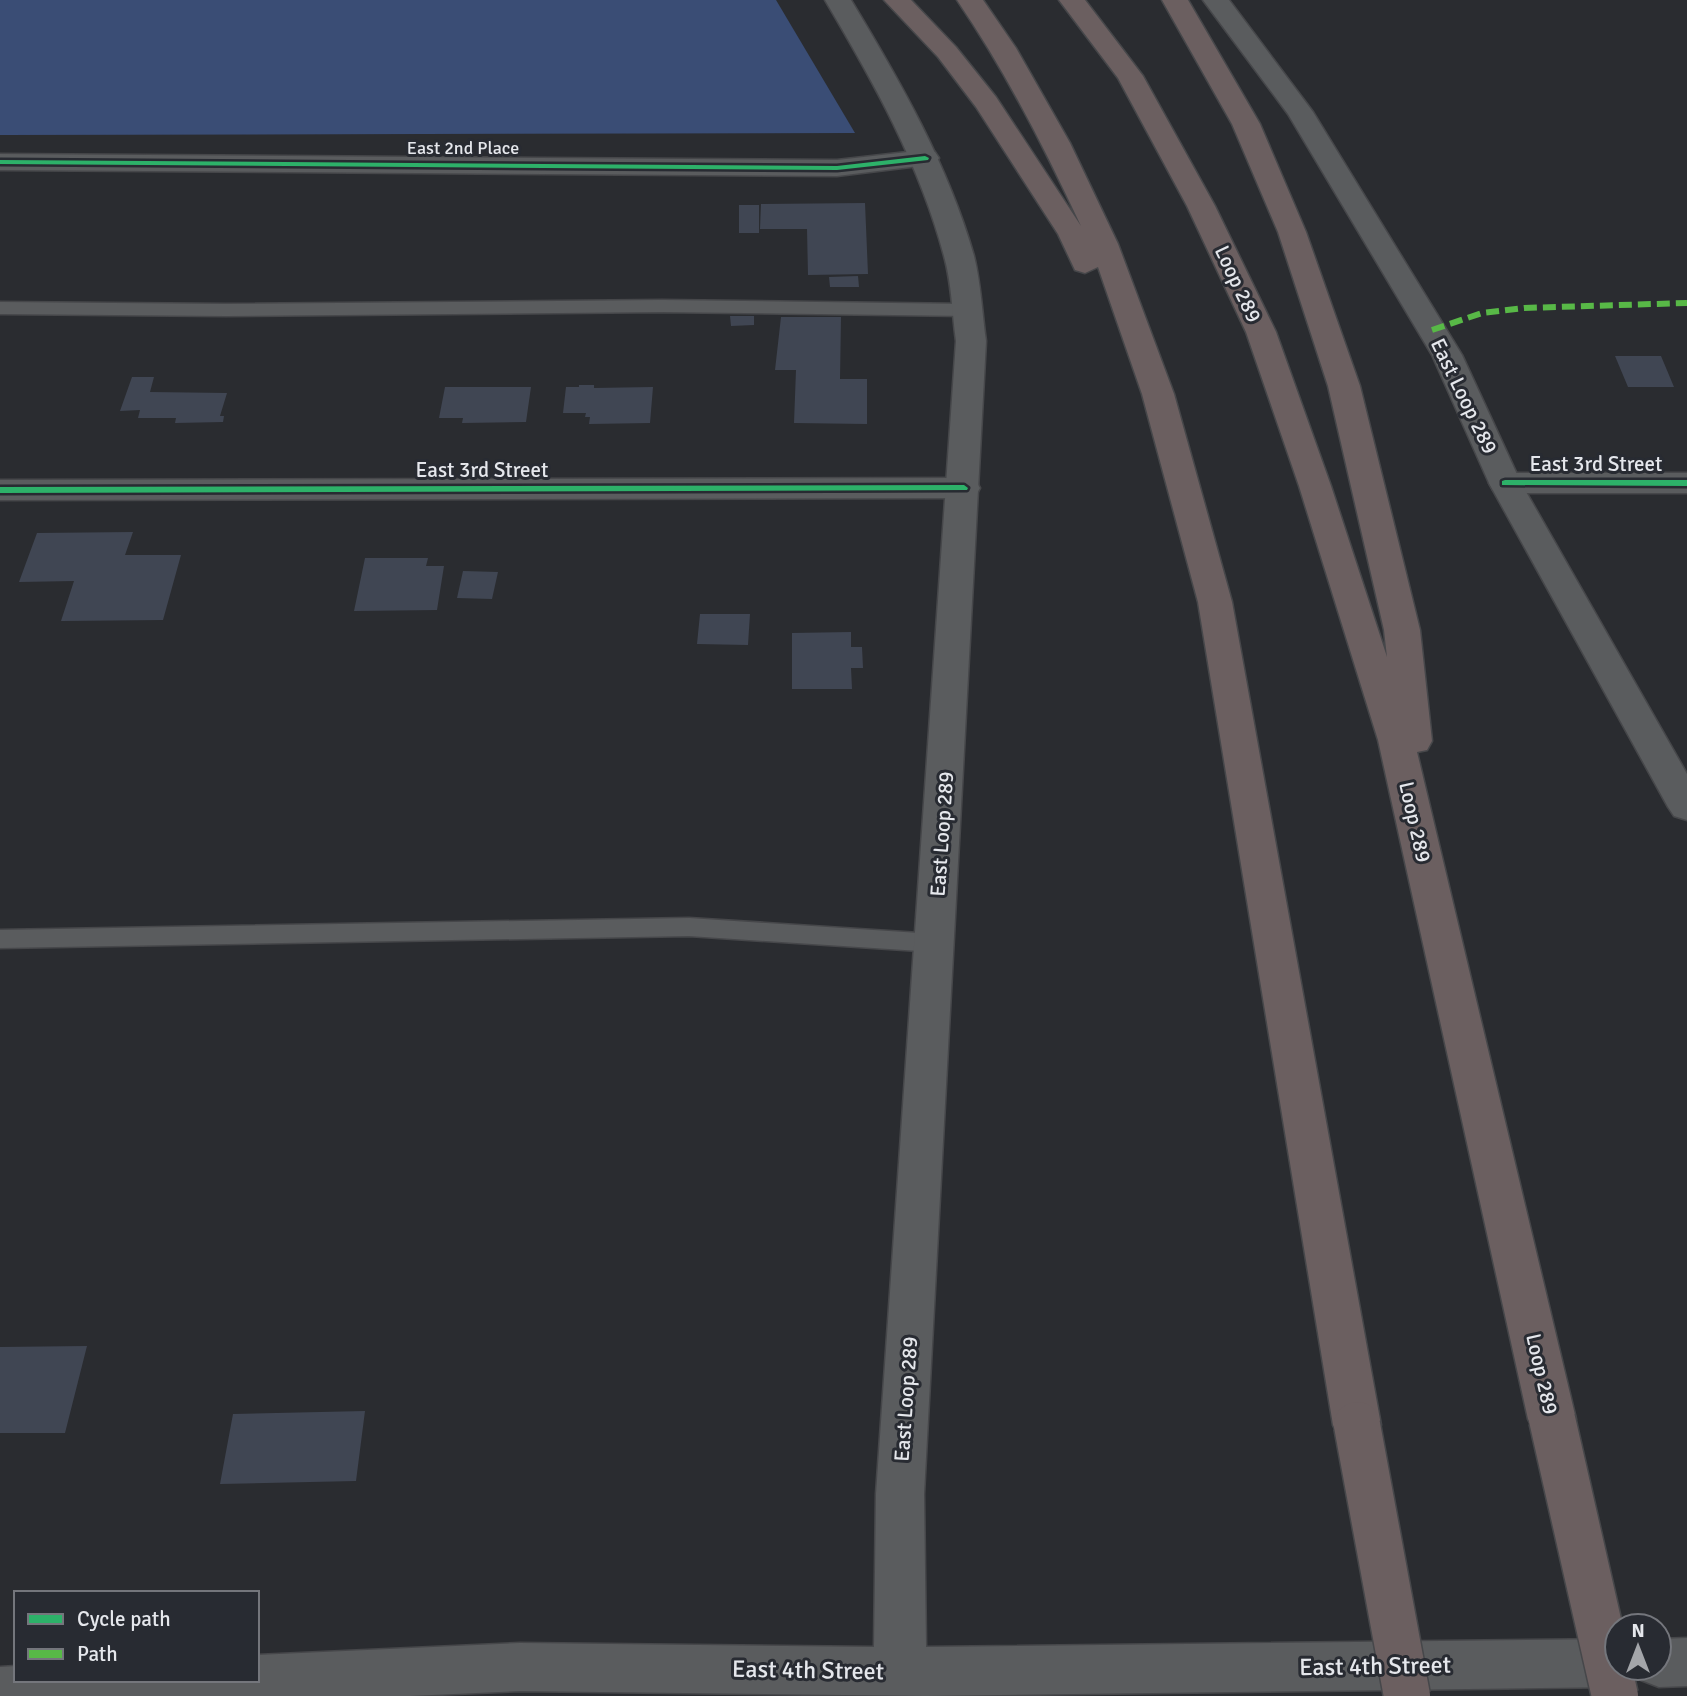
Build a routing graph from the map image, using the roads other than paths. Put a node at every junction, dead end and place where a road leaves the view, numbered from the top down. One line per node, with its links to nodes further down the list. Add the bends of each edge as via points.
1 (838, 0): 7 (main road, East Loop 289, via 882,72)
2 (897, 0): 15 (highway, via 987,103 1072,234 1144,400)
3 (970, 0): 15 (highway, via 1049,131 1104,244 1158,394)
4 (1072, 0): 17 (highway, Loop 289, via 1130,76 1201,206 1261,332 1396,740)
5 (1175, 0): 17 (highway, via 1246,124 1292,232 1344,386 1402,630)
6 (1216, 0): 11 (main road, East Loop 289, via 1300,112 1442,347)
7 (925, 158): 8 (main road, East 2nd Place, via 836,168); 10 (main road, East Loop 289, via 960,258)
8 (0, 162)
9 (0, 308): 10 (lane)
10 (967, 310): 13 (main road, East Loop 289, via 971,341)
11 (1504, 483): 12 (main road, East 3rd Street); 16 (main road, East Loop 289)
12 (1687, 483)
13 (964, 488): 14 (main road, East 3rd Street); 19 (main road, East Loop 289)
14 (0, 490)
15 (1215, 602): 25 (highway, bridge)
16 (1687, 807)
17 (1431, 893): 26 (highway, Loop 289, bridge)
18 (0, 939): 19 (lane, via 689,927)
19 (935, 943): 23 (main road, East Loop 289, via 900,1494)
20 (1603, 1663): 23 (main road, East 4th Street)
21 (259, 1679): 23 (main road, East 4th Street, via 520,1667)
22 (195, 1682): 24 (main road, East 4th Street)
23 (900, 1684)
24 (0, 1691)
25 (1407, 1696)
26 (1615, 1696)

